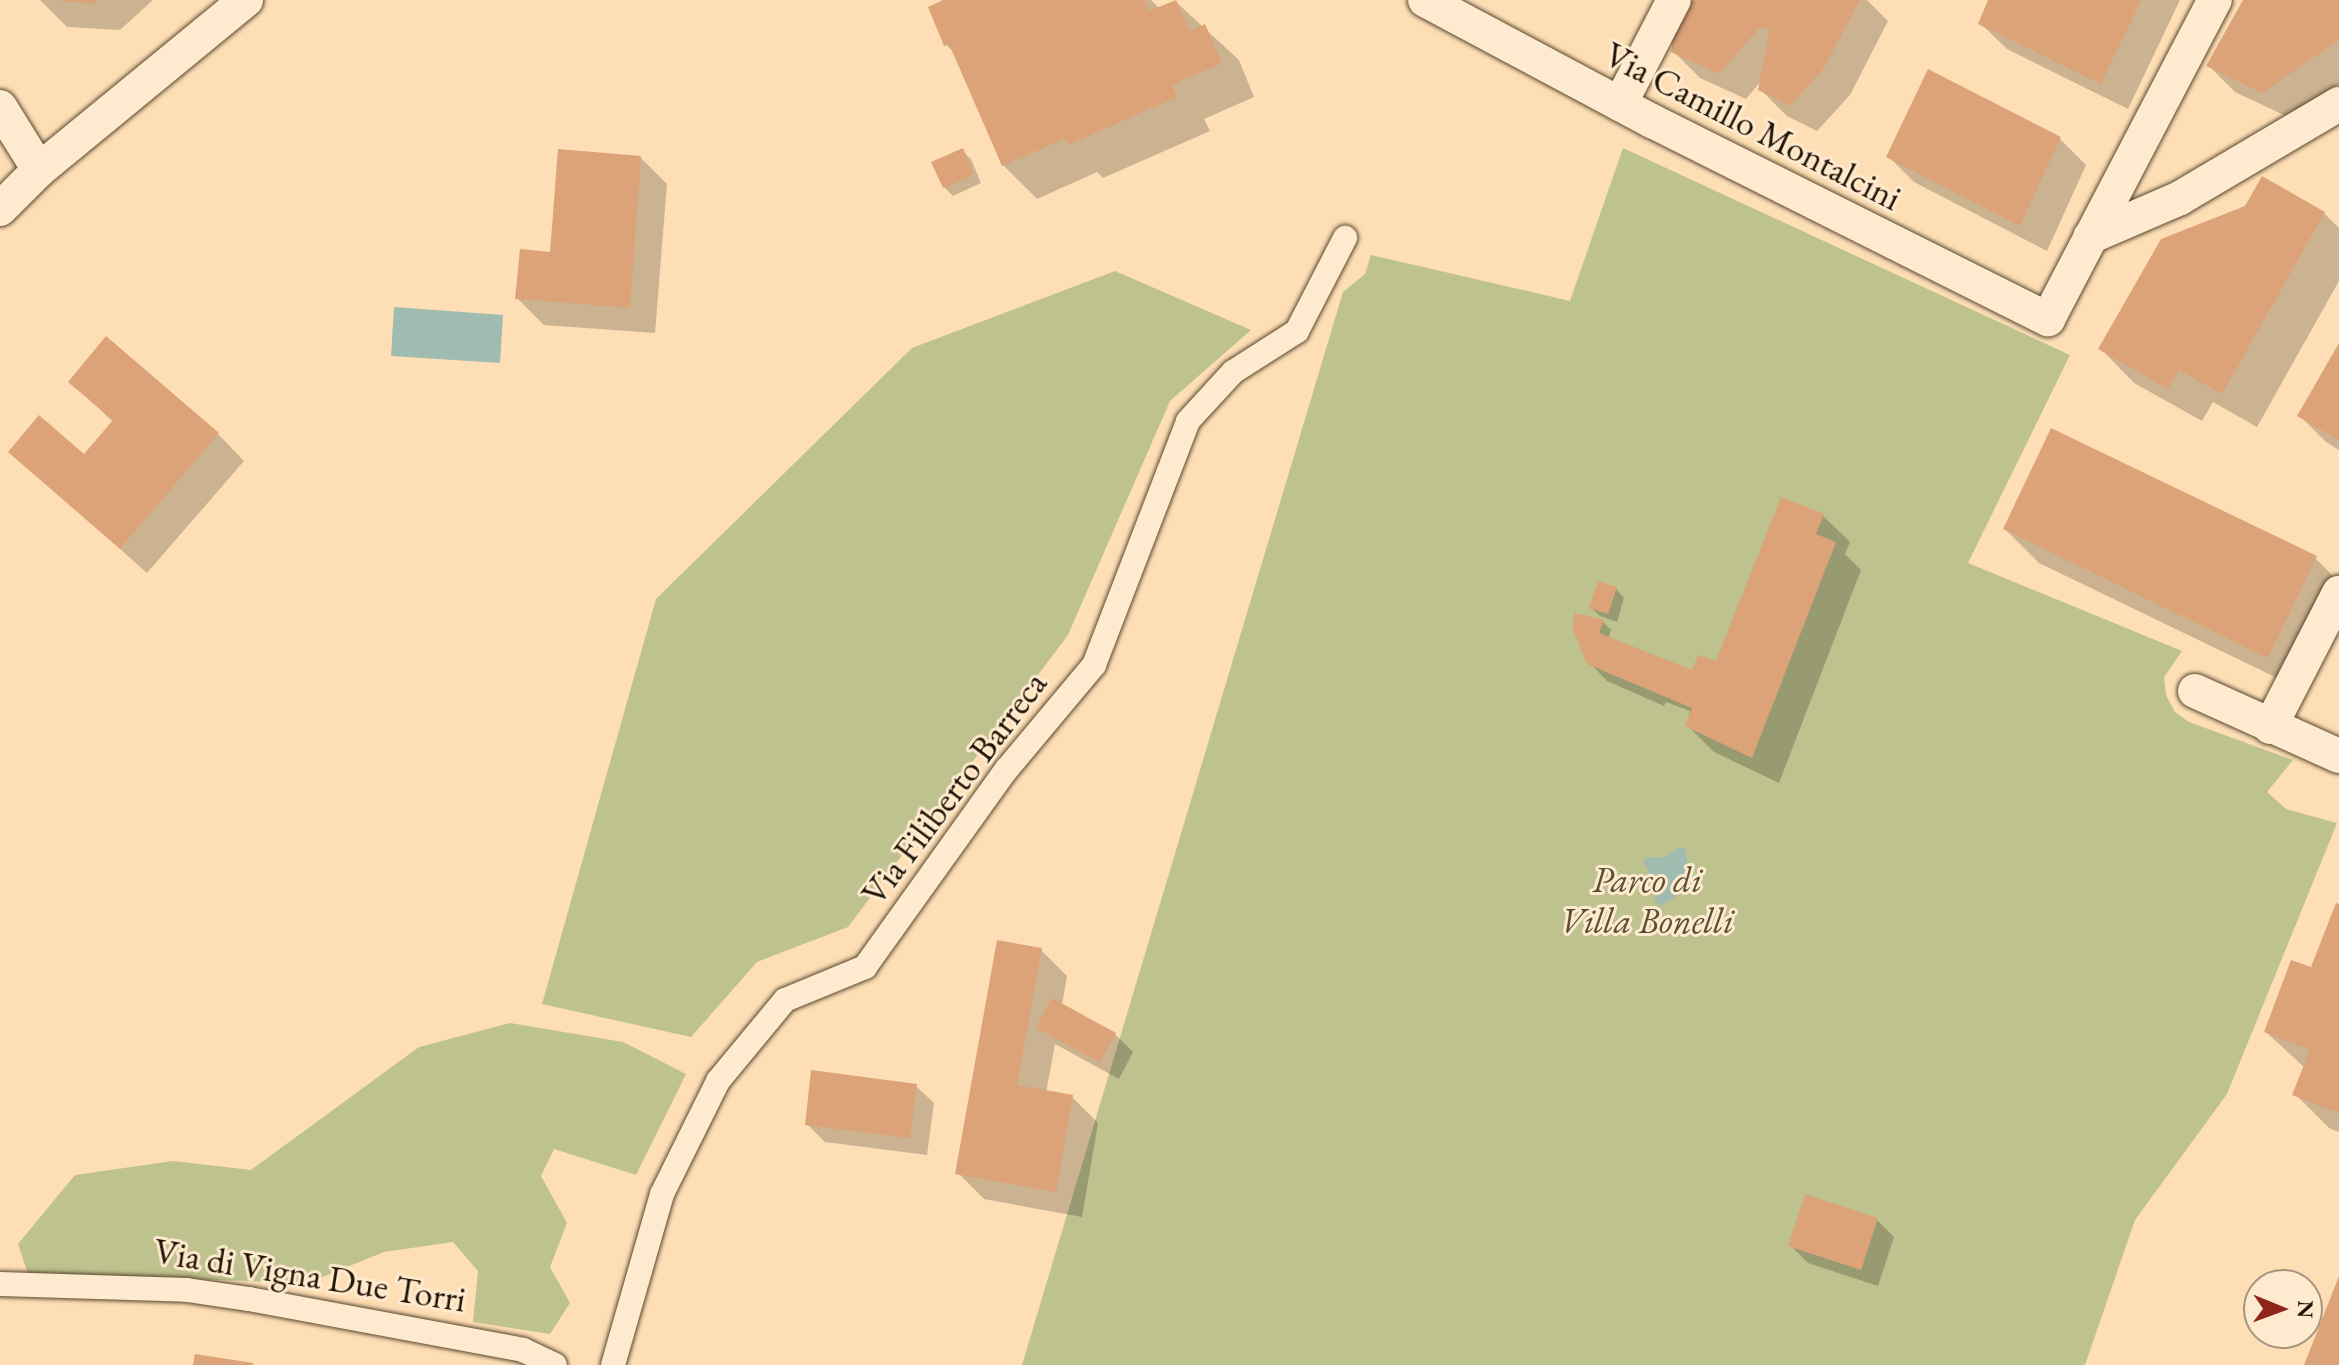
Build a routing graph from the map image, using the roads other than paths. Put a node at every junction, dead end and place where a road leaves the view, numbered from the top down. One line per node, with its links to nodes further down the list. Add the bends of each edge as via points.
1 (246, 0): 8 (street)
2 (1425, 0): 5 (street, Via Camillo Montalcini)
3 (1674, 0): 5 (street)
4 (2215, 0): 10 (street)
5 (1620, 104): 10 (street, Via Camillo Montalcini, via 2048,319)
6 (2339, 104): 10 (street, via 2180,198)
7 (0, 107): 8 (street)
8 (39, 170): 9 (street)
9 (0, 209)
10 (2090, 237)
11 (1345, 238): 17 (street, Via Filiberto Barreca, via 1297,331 1233,372 1188,421 1094,665 1007,769 865,967 785,1000 718,1081 662,1194)
12 (2339, 593): 14 (street)
13 (2195, 691): 14 (street)
14 (2270, 727): 15 (street)
15 (2339, 756)
16 (0, 1284): 18 (street, Via di Vigna Due Torri, via 233,1296 523,1350)
17 (616, 1355)
18 (555, 1365)

